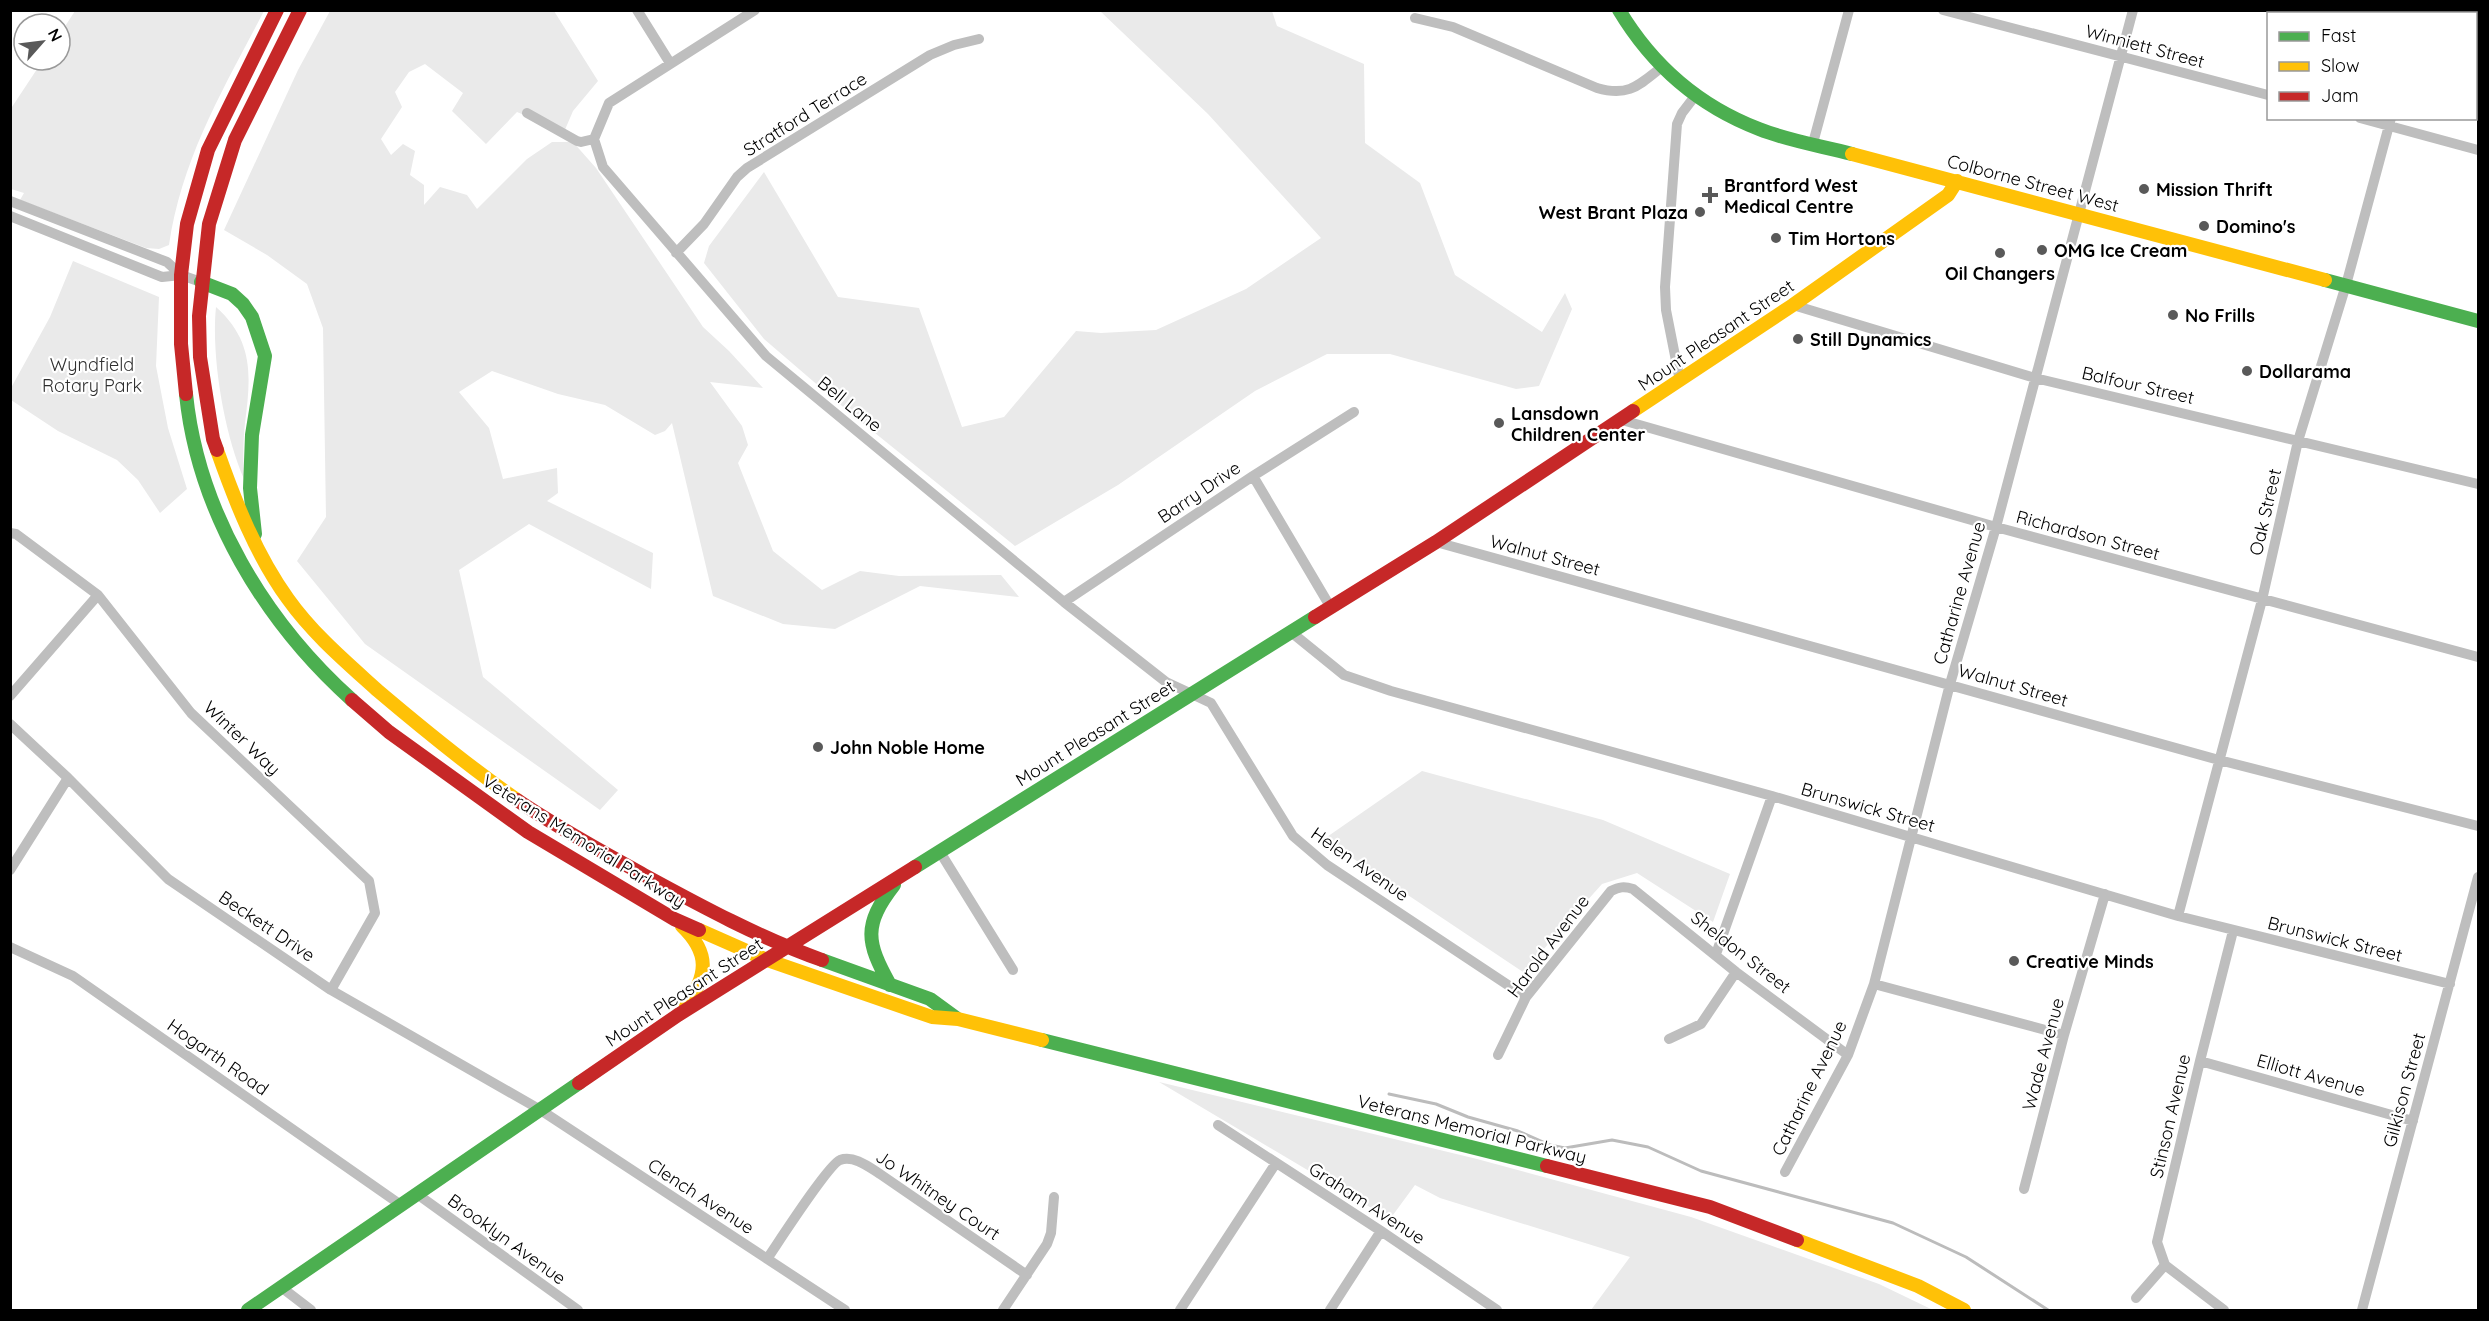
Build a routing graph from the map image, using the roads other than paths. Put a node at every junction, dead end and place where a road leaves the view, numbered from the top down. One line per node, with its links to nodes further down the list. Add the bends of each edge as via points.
1 (277, 10): 27 (main road, Veterans Memorial Parkway, via 208,150 187,224)
2 (300, 10): 28 (main road, Veterans Memorial Parkway, via 235,141 209,224)
3 (637, 10): 12 (street)
4 (755, 10): 12 (street)
5 (1619, 10): 13 (main road, Colborne Street West)
6 (1849, 10): 20 (street)
7 (1943, 10): 11 (street, Winniett Street)
8 (2133, 10): 11 (street, Catharine Avenue)
9 (1415, 18): 13 (street, via 1454,27 1612,92 1633,88)
10 (979, 39): 26 (street, Stratford Terrace, via 930,55 747,168)
11 (2122, 57): 14 (street, Winniett Street); 24 (street, Catharine Avenue)
12 (670, 63): 19 (street, via 609,103)
13 (1662, 68): 15 (main road, Colborne Street West)
14 (2267, 95)
15 (1695, 96): 20 (main road, Colborne Street West, via 1761,130); 33 (street, via 1677,124 1666,259 1666,310)
16 (527, 113): 19 (street, via 577,141)
17 (2375, 120): 18 (street)
18 (2390, 122): 21 (street); 29 (street, Oak Street)
19 (594, 139): 26 (street, Bell Lane, via 603,167)
20 (1813, 143): 22 (main road, Colborne Street West)
21 (2478, 150)
22 (1957, 181): 24 (main road, Colborne Street West); 30 (main road, Mount Pleasant Street, via 1948,195)
23 (10, 201): 27 (street, via 167,262)
24 (2079, 213): 29 (main road, Colborne Street West); 32 (street, Catharine Avenue)
25 (10, 216): 27 (street, via 162,277)
26 (676, 253): 45 (street, Bell Lane, via 766,356)
27 (181, 275): 28 (street); 65 (main road, Veterans Memorial Parkway, via 188,414 211,503 244,568 306,656 389,732 528,832)
28 (201, 282): 42 (main road, Veterans Memorial Parkway, via 200,357 213,439); 42 (main road, via 232,294 243,304 252,317 265,357 252,435 250,488)
29 (2346, 285): 31 (main road, Colborne Street West); 36 (street, Oak Street)
30 (1793, 305): 32 (street, Balfour Street); 33 (main road, Mount Pleasant Street)
31 (2478, 321)
32 (2035, 378): 36 (street, Balfour Street); 39 (street, Catharine Avenue)
33 (1680, 381): 35 (main road, Mount Pleasant Street)
34 (1354, 412): 37 (street, Barry Drive)
35 (1622, 420): 39 (street, Richardson Street); 41 (main road, Mount Pleasant Street)
36 (2298, 441): 38 (street, Balfour Street); 44 (street, Oak Street)
37 (1253, 476): 45 (street, Barry Drive); 46 (street)
38 (2478, 484)
39 (1996, 527): 44 (street, Richardson Street); 49 (street, Catharine Avenue)
40 (10, 533): 43 (street, Winter Way)
41 (1436, 542): 46 (main road, Mount Pleasant Street); 49 (street, Walnut Street)
42 (256, 545): 68 (main road, Veterans Memorial Parkway, via 287,598 323,642 474,770 601,851)
43 (99, 595): 51 (street); 76 (street, Winter Way, via 190,712 369,881 375,913)
44 (2262, 600): 48 (street, Richardson Street); 53 (street, Oak Street)
45 (1064, 602): 50 (street, Bell Lane, via 1166,682)
46 (1331, 608): 47 (main road, Mount Pleasant Street)
47 (1291, 632): 50 (main road, Mount Pleasant Street); 55 (street, Brunswick Street, via 1344,675 1390,691)
48 (2478, 657)
49 (1950, 684): 53 (street, Walnut Street); 57 (street, Catharine Avenue)
50 (1191, 693): 58 (main road, Mount Pleasant Street); 77 (street, Helen Avenue, via 1211,703 1293,836 1327,865)
51 (10, 696)
52 (10, 724): 54 (street, Beckett Drive)
53 (2219, 760): 56 (street, Walnut Street); 64 (street, Oak Street)
54 (68, 778): 59 (street); 76 (street, Beckett Drive, via 168,879)
55 (1772, 796): 57 (street, Brunswick Street); 69 (street)
56 (2478, 826)
57 (1910, 836): 63 (street, Brunswick Street); 73 (street, Catharine Avenue)
58 (940, 852): 60 (main road, Mount Pleasant Street); 71 (street)
59 (10, 870)
60 (901, 877): 68 (main road, Mount Pleasant Street); 75 (main road, via 879,903 869,938)
61 (2478, 877): 74 (street, Gilkison Street)
62 (1611, 891): 69 (street, Sheldon Street, via 1619,887 1633,889); 77 (street, Harold Avenue)
63 (2105, 894): 64 (street, Brunswick Street); 80 (street, Wade Avenue)
64 (2178, 916): 66 (street, Brunswick Street)
65 (674, 919): 70 (main road, Veterans Memorial Parkway); 78 (main road, via 699,944 704,969 694,996)
66 (2234, 931): 74 (street, Brunswick Street); 84 (street, Stinson Avenue)
67 (10, 947): 93 (street, Hogarth Road, via 73,976)
68 (786, 947): 70 (main road, Mount Pleasant Street); 75 (main road, Veterans Memorial Parkway)
69 (1716, 954): 72 (street, Sheldon Street)
70 (767, 960): 78 (main road, Mount Pleasant Street); 79 (main road, Veterans Memorial Parkway, via 932,1017)
71 (1013, 970)
72 (1736, 972): 81 (street, via 1701,1024); 83 (street, Sheldon Street)
73 (1874, 984): 80 (street); 83 (street, Catharine Avenue)
74 (2450, 984): 86 (street, Gilkison Street)
75 (890, 985): 79 (main road, Veterans Memorial Parkway, via 930,999)
76 (332, 990): 85 (street, Beckett Drive)
77 (1526, 997): 82 (street, Harold Avenue)
78 (678, 1015): 85 (main road, Mount Pleasant Street)
79 (958, 1019): 108 (main road, Veterans Memorial Parkway, via 1710,1207 1918,1286)
80 (2064, 1035): 90 (street, Wade Avenue)
81 (1669, 1039)
82 (1498, 1055)
83 (1848, 1055): 89 (street, Catharine Avenue)
84 (2200, 1061): 86 (street, Elliott Avenue); 96 (street, Stinson Avenue, via 2157,1242)
85 (539, 1109): 91 (main road, Mount Pleasant Street); 95 (street, Clench Avenue)
86 (2413, 1121): 110 (street, Gilkison Street)
87 (1218, 1125): 88 (street, Graham Avenue)
88 (1276, 1163): 94 (street, Graham Avenue); 105 (street)
89 (1785, 1172)
90 (2024, 1189)
91 (417, 1194): 93 (main road, Mount Pleasant Street); 102 (street, Brooklyn Avenue)
92 (1054, 1197): 97 (street, via 1051,1233)
93 (401, 1205): 98 (main road, Mount Pleasant Street)
94 (1381, 1231): 106 (street); 107 (street, Graham Avenue)
95 (767, 1259): 97 (street, Jo Whitney Court, via 824,1175 840,1160 850,1160 880,1174); 103 (street, Clench Avenue)
96 (2165, 1265): 99 (street); 109 (street)
97 (1027, 1275): 104 (street)
98 (281, 1287): 100 (main road, Mount Pleasant Street); 101 (street)
99 (2136, 1298)
100 (248, 1311)
101 (311, 1311)
102 (578, 1311)
103 (846, 1311)
104 (1003, 1311)
105 (1180, 1311)
106 (1330, 1311)
107 (1497, 1311)
108 (1964, 1311)
109 (2224, 1311)
110 (2362, 1311)

